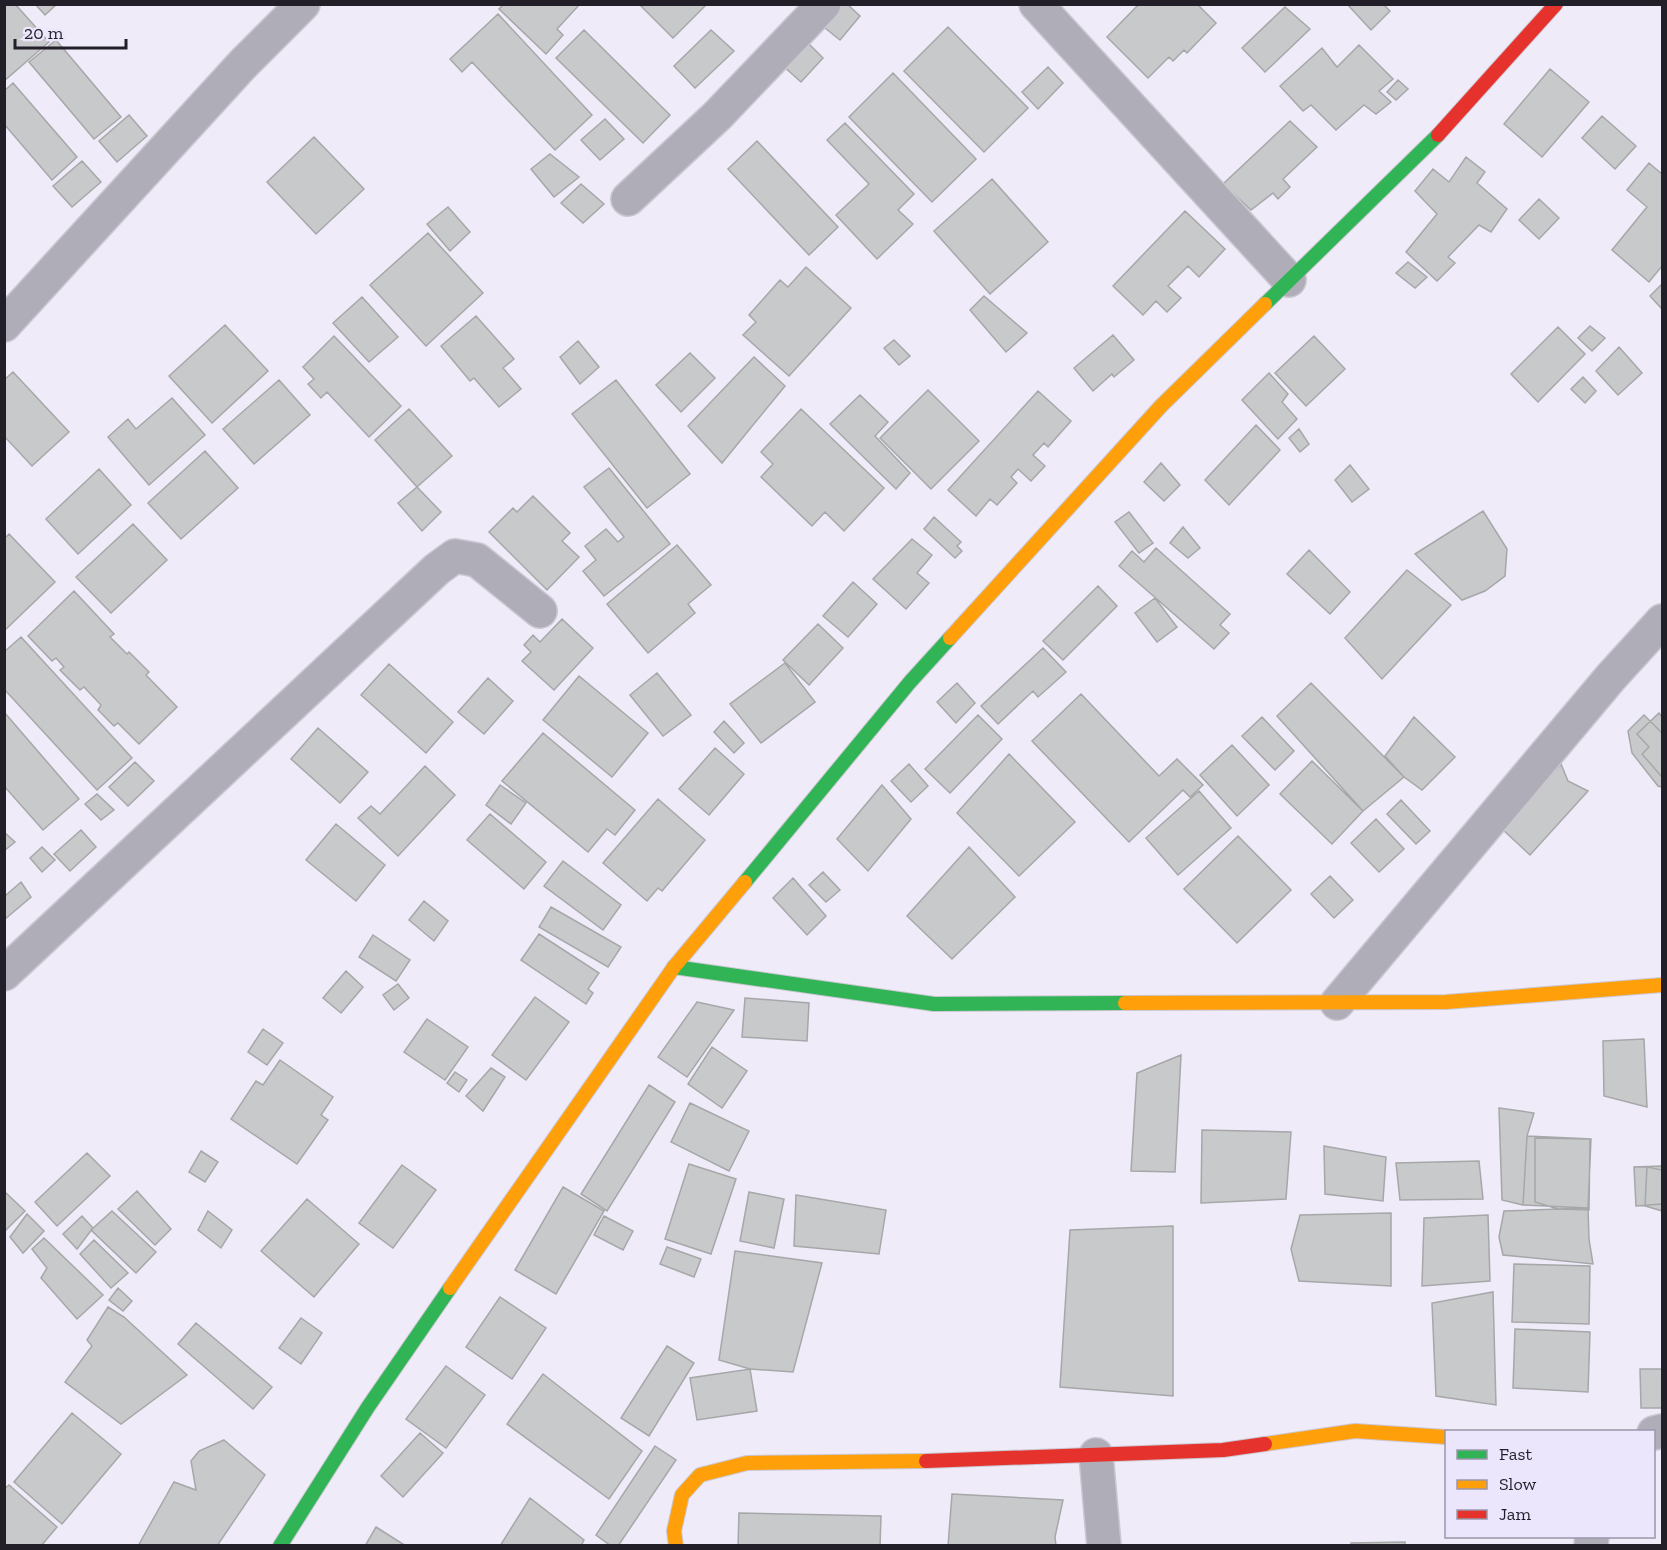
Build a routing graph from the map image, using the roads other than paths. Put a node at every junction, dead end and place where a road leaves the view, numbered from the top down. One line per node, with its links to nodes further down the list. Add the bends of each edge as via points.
1 (303, 4): 7 (street)
2 (824, 4): 5 (street, via 717,116)
3 (1036, 4): 6 (street)
4 (1556, 4): 6 (street, via 1440,134)
5 (628, 199)
6 (1288, 280): 10 (street, via 1161,406 910,682)
7 (7, 318)
8 (540, 611): 11 (street, via 477,560 455,556 436,569)
9 (1662, 621): 13 (street)
10 (675, 967): 13 (street, via 934,1004); 16 (street, via 369,1407)
11 (4, 974)
12 (1662, 985): 13 (street, via 1446,1002)
13 (1337, 1003)
14 (1445, 1437): 15 (street, via 1354,1431 1223,1450)
15 (1096, 1455): 17 (street, via 947,1461 747,1462 700,1475 682,1495 674,1531); 18 (street)
16 (280, 1545)
17 (676, 1545)
18 (1104, 1545)

